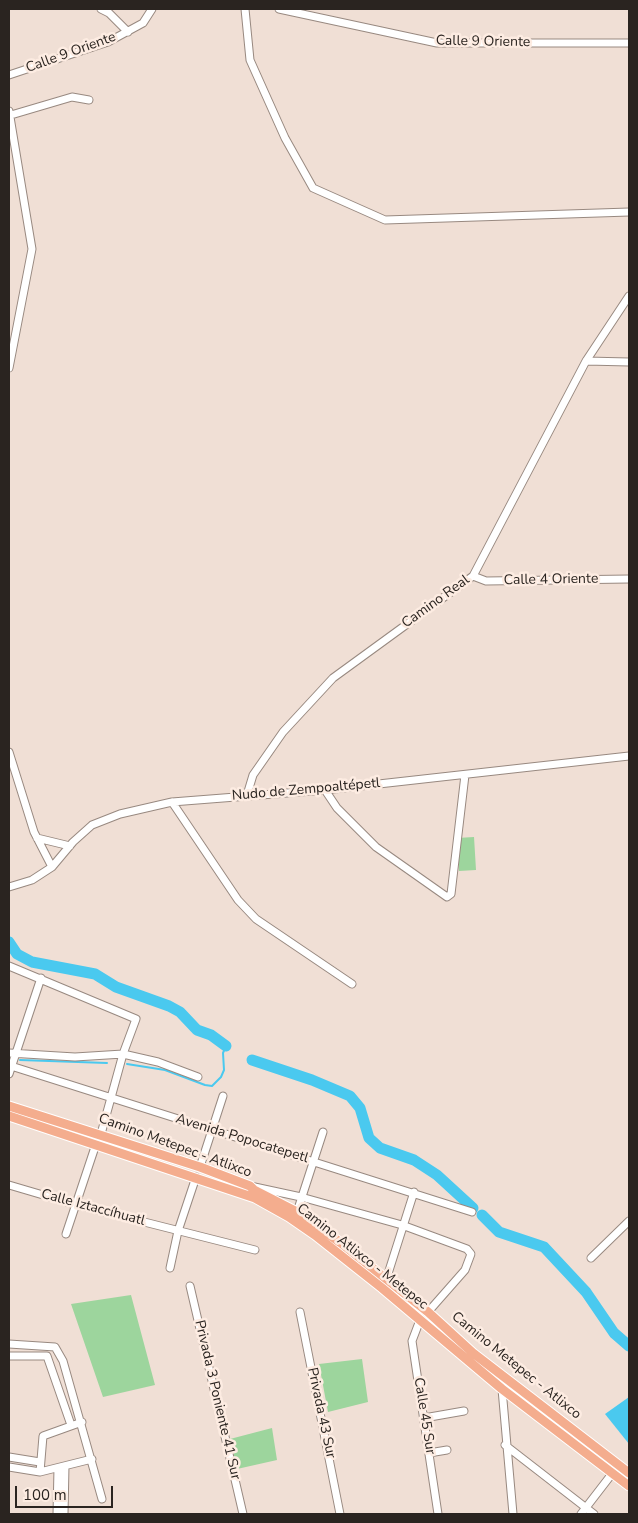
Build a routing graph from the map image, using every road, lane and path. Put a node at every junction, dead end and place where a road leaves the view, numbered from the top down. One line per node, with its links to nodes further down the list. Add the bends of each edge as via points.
1 (101, 9): 5 (street)
2 (152, 9): 5 (street, Calle 9 Oriente, via 143,24)
3 (244, 9): 10 (street, via 250,60 285,138 312,188 385,220)
4 (280, 9): 6 (street, Calle 9 Oriente, via 437,43)
5 (128, 32): 7 (street, Calle 9 Oriente, via 108,42)
6 (629, 44)
7 (9, 75)
8 (89, 100): 9 (street, via 72,97)
9 (10, 113): 14 (street, via 32,249)
10 (629, 212)
11 (629, 296): 12 (street, Camino Real)
12 (586, 361): 13 (street); 15 (street, Camino Real)
13 (629, 362)
14 (9, 368)
15 (473, 576): 16 (street, Calle 4 Oriente, via 486,581); 21 (street, Camino Real, via 333,678 282,732 253,775)
16 (629, 579)
17 (9, 752): 23 (street)
18 (629, 756): 19 (street, Nudo de Zempoaltépetl)
19 (465, 775): 20 (street, Nudo de Zempoaltépetl); 20 (street, via 451,894 447,897 376,847 337,808)
20 (325, 790): 21 (street, Nudo de Zempoaltépetl)
21 (247, 795): 22 (street, Nudo de Zempoaltépetl)
22 (172, 802): 24 (street, Nudo de Zempoaltépetl, via 120,814 92,825); 29 (street, via 238,900 256,919)
23 (37, 838): 24 (street); 25 (street)
24 (70, 846): 25 (street, Nudo de Zempoaltépetl)
25 (52, 867): 26 (street, Nudo de Zempoaltépetl, via 32,880)
26 (9, 887)
27 (9, 966): 28 (street)
28 (41, 978): 31 (street); 32 (street, via 136,1019)
29 (352, 984)
30 (9, 1052): 31 (street)
31 (17, 1054): 32 (street, via 75,1057); 33 (street)
32 (123, 1054): 35 (street, via 158,1062); 37 (street)
33 (11, 1066): 34 (street); 37 (street, Avenida Popocatepetl)
34 (9, 1074)
35 (198, 1077)
36 (223, 1096): 40 (street)
37 (112, 1100): 40 (street, Avenida Popocatepetl); 42 (street)
38 (9, 1106): 42 (main road, Camino Metepec - Atlixco)
39 (9, 1116): 43 (main road, Camino Atlixco - Metepec)
40 (212, 1129): 44 (street, Avenida Popocatepetl); 45 (street)
41 (323, 1132): 44 (street)
42 (101, 1134): 45 (main road, Camino Metepec - Atlixco)
43 (96, 1144): 46 (main road, Camino Atlixco - Metepec); 51 (street)
44 (314, 1161): 49 (street, Avenida Popocatepetl); 50 (street)
45 (200, 1166): 48 (main road, Camino Metepec - Atlixco)
46 (196, 1177): 56 (street); 65 (main road, Camino Atlixco - Metepec, via 255,1198 289,1217)
47 (9, 1184): 51 (street, Calle Iztaccíhuatl)
48 (250, 1186): 50 (street); 52 (main road, Camino Metepec - Atlixco)
49 (414, 1192): 53 (street, Avenida Popocatepetl); 55 (street)
50 (301, 1197): 52 (street); 55 (street)
51 (77, 1204): 56 (street, Calle Iztaccíhuatl); 57 (street)
52 (297, 1212): 61 (main road, Camino Metepec - Atlixco, via 342,1243)
53 (472, 1212)
54 (629, 1221): 59 (street)
55 (402, 1225): 61 (street); 63 (street, via 466,1249 471,1254 465,1270)
56 (178, 1231): 58 (street, Calle Iztaccíhuatl); 60 (street)
57 (66, 1234)
58 (255, 1250)
59 (592, 1258)
60 (170, 1268)
61 (386, 1280): 63 (main road, Camino Metepec - Atlixco)
62 (190, 1286): 92 (street, Privada 3 Poniente 41 Sur)
63 (430, 1310): 70 (main road, Camino Metepec - Atlixco, via 473,1353)
64 (300, 1312): 93 (street, Privada 43 Sur)
65 (420, 1320): 68 (main road, Camino Atlixco - Metepec); 71 (street, Calle 45 Sur, via 412,1341)
66 (9, 1344): 72 (street, via 55,1347 64,1361)
67 (9, 1356): 73 (street, via 48,1356)
68 (502, 1388): 74 (main road, Camino Atlixco - Metepec); 75 (street)
69 (464, 1411): 71 (street)
70 (556, 1417): 74 (main road); 81 (main road, Camino Metepec - Atlixco)
71 (424, 1418): 77 (street, Calle 45 Sur)
72 (82, 1422): 73 (street); 79 (street)
73 (71, 1426): 80 (street, via 43,1436)
74 (549, 1426): 86 (main road, Camino Atlixco - Metepec)
75 (505, 1445): 89 (street); 95 (street)
76 (447, 1450): 77 (street)
77 (429, 1453): 94 (street, Calle 45 Sur)
78 (9, 1456): 80 (street)
79 (92, 1459): 83 (street); 88 (street)
80 (40, 1462): 84 (street)
81 (618, 1466): 85 (main road, Camino Metepec - Atlixco); 86 (street)
82 (9, 1467): 84 (street)
83 (62, 1467): 84 (street); 90 (street); 91 (street)
84 (40, 1472)
85 (629, 1473)
86 (612, 1474): 87 (main road, Camino Atlixco - Metepec); 89 (street)
87 (629, 1486)
88 (102, 1499)
89 (583, 1511): 96 (street)
90 (56, 1514)
91 (64, 1514)
92 (243, 1514)
93 (340, 1514)
94 (438, 1514)
95 (513, 1514)
96 (594, 1514)

